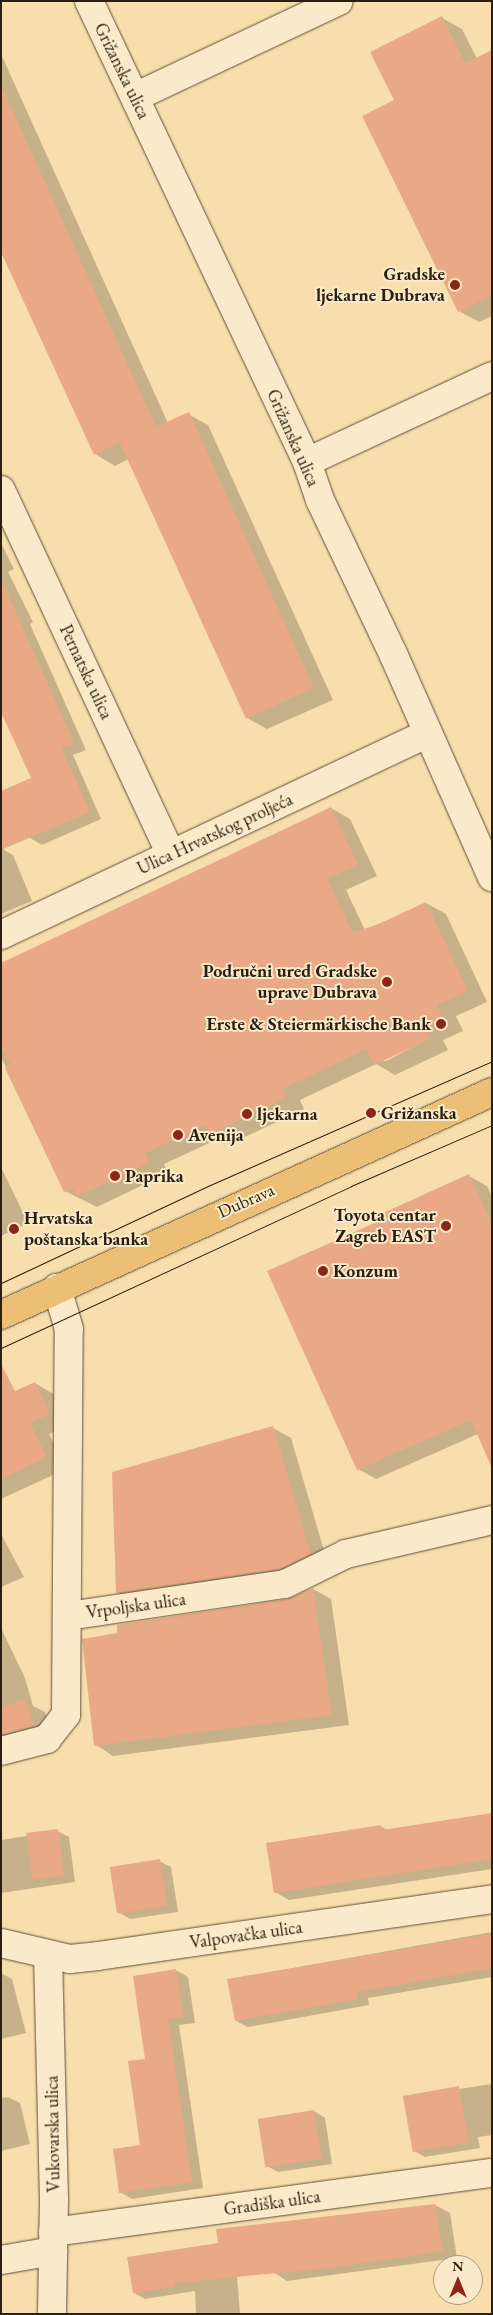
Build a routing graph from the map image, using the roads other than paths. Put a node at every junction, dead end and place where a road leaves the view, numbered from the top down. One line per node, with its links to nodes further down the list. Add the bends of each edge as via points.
1 (89, 1): 3 (street, Grižanska ulica)
2 (339, 1): 3 (street)
3 (135, 97): 5 (street, Grižanska ulica)
4 (492, 376): 5 (street)
5 (307, 462): 7 (street, Grižanska ulica, via 320,500)
6 (1, 490): 8 (street, Pernatska ulica)
7 (428, 733): 8 (street, Ulica Hrvatskog proljeća); 9 (street, Grižanska ulica)
8 (171, 854): 10 (street, Ulica Hrvatskog proljeća)
9 (492, 877)
10 (1, 935)
11 (492, 1092): 12 (main road, Dubrava)
12 (58, 1288): 13 (main road, Dubrava); 15 (street, Vrpoljska ulica, via 69,1329)
13 (1, 1315)
14 (492, 1520): 15 (street, Vrpoljska ulica, via 346,1554 285,1584)
15 (68, 1616): 16 (street, via 66,1715 47,1739)
16 (1, 1751)
17 (492, 1899): 19 (street, Valpovačka ulica, via 98,1956 70,1958)
18 (1, 1943): 19 (street, Valpovačka ulica)
19 (48, 1955): 21 (street, Vukovarska ulica)
20 (492, 2173): 21 (street, Gradiška ulica)
21 (53, 2241): 22 (street, Gradiška ulica); 23 (street, Vukovarska ulica)
22 (1, 2260)
23 (52, 2314)

